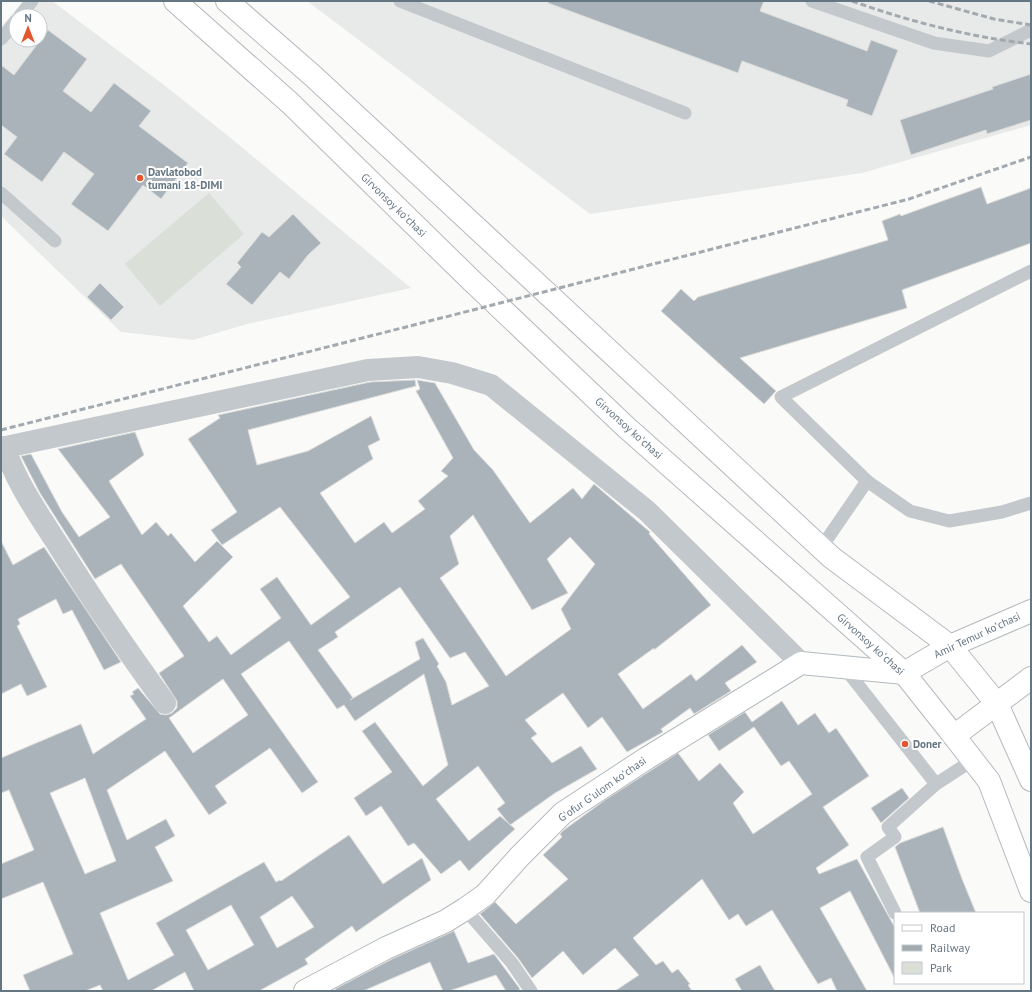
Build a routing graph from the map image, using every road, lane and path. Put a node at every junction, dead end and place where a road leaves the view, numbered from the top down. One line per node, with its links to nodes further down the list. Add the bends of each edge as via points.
1 (175, 1): 20 (main road, Girvonsoy koʻchasi, via 290,103 627,428)
2 (227, 1): 15 (main road, via 313,76)
3 (400, 1): 8 (lane)
4 (812, 1): 5 (lane, via 934,43 989,51)
5 (1031, 30)
6 (8, 31): 7 (lane)
7 (1, 39)
8 (685, 113)
9 (1, 193): 10 (lane)
10 (55, 241)
11 (1031, 271): 13 (lane, via 781,397)
12 (2, 448): 18 (street, via 368,370 418,367 452,373 491,385 647,511); 22 (street, via 26,497 106,620)
13 (867, 481): 14 (lane, via 910,511 949,521 1002,512); 15 (lane)
14 (1031, 503)
15 (821, 548): 17 (main road)
16 (1031, 610): 17 (main road, Amir Temur koʻchasi)
17 (950, 646): 20 (main road, Amir Temur koʻchasi); 23 (main road)
18 (801, 663): 19 (main road); 29 (main road, Gʻofur Gʻulom koʻchasi, via 647,758 563,814 485,895)
19 (844, 667): 20 (main road); 27 (lane)
20 (904, 673): 24 (main road, Girvonsoy koʻchasi)
21 (1031, 678): 23 (main road)
22 (165, 703)
23 (998, 704): 24 (main road); 26 (main road)
24 (954, 736): 25 (main road, Girvonsoy koʻchasi)
25 (973, 760): 27 (lane); 28 (main road, Girvonsoy koʻchasi, via 989,780)
26 (1030, 773)
27 (936, 784): 30 (lane, via 888,827 895,837 867,857)
28 (1031, 891)
29 (464, 909): 31 (main road, Gʻofur Gʻulom koʻchasi, via 446,921 386,948); 32 (lane, via 512,963)
30 (894, 912)
31 (305, 991)
32 (531, 991)

